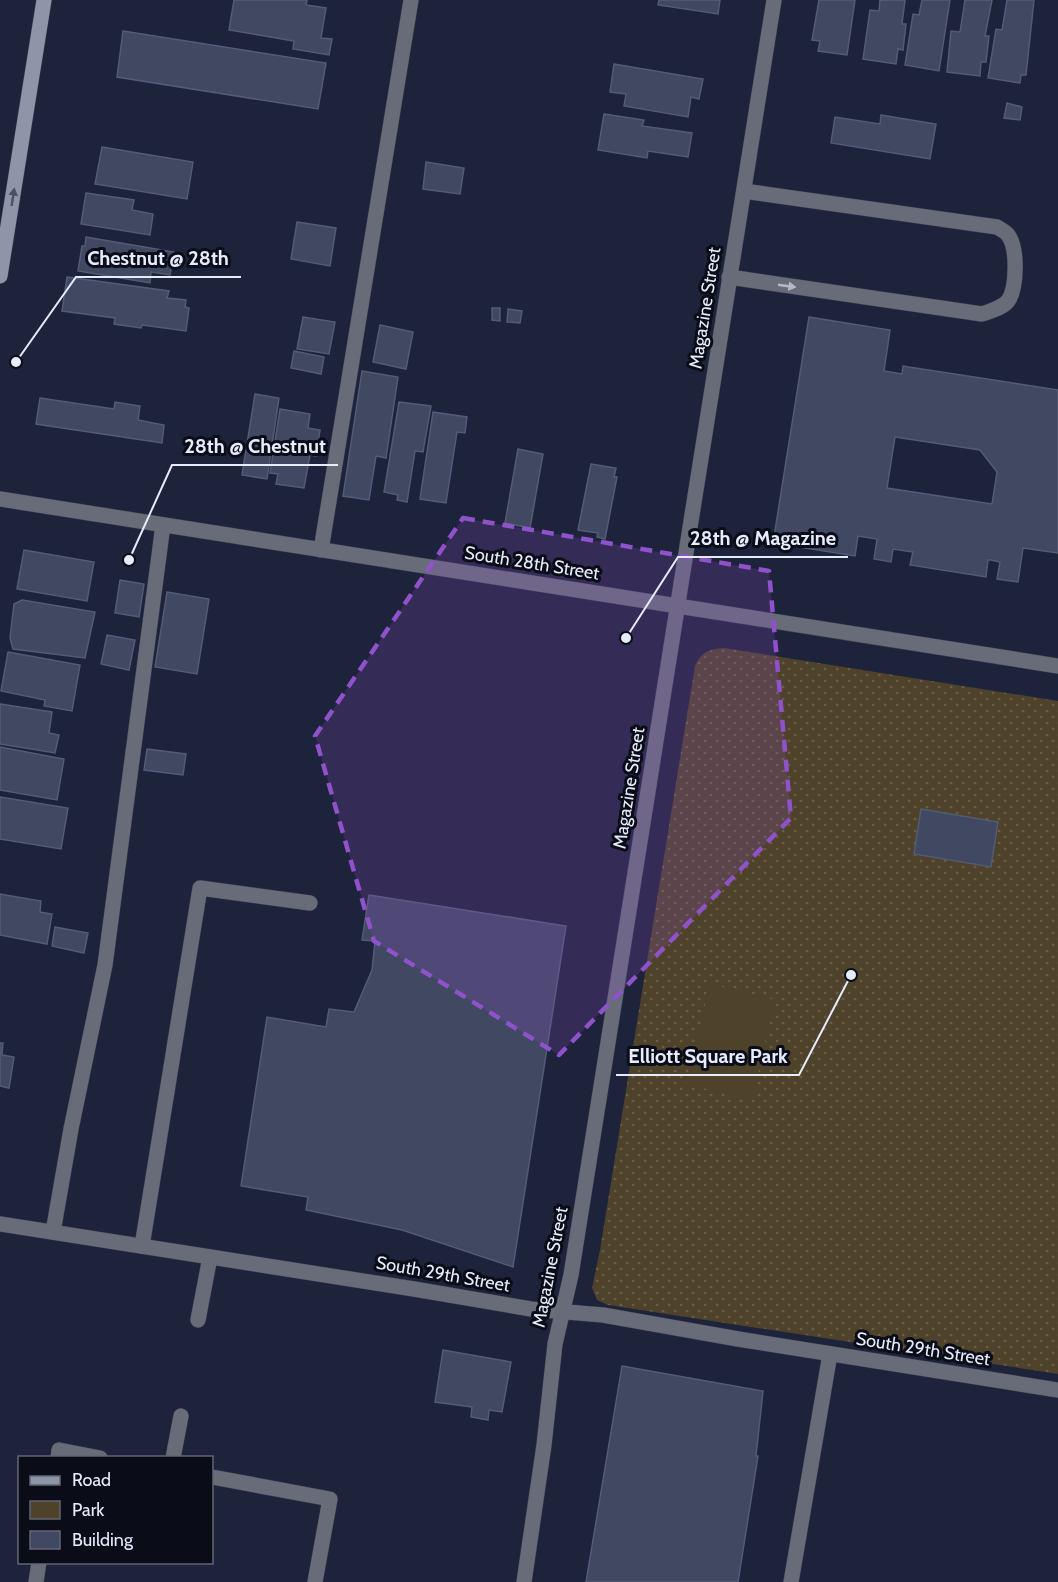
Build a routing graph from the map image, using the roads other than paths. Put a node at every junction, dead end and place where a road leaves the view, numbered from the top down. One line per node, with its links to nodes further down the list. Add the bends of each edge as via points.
1 (44, 0): 5 (main road, one-way to 1)
2 (411, 0): 9 (street)
3 (774, 0): 4 (street, Magazine Street)
4 (744, 191): 6 (street, Magazine Street); 6 (street, one-way to 4, via 982,314 1008,301 1014,282 1015,254 1009,235 997,227)
5 (0, 276)
6 (729, 277): 10 (street, Magazine Street)
7 (0, 499): 8 (street, South 28th Street)
8 (163, 525): 9 (street, South 28th Street); 14 (street, via 105,964)
9 (321, 550): 10 (street, South 28th Street)
10 (677, 605): 11 (street, South 28th Street); 17 (street, Magazine Street)
11 (1058, 666)
12 (310, 903): 15 (street, via 200,888)
13 (0, 1224): 14 (street, South 29th Street)
14 (53, 1232): 15 (street, South 29th Street)
15 (142, 1246): 16 (street, South 29th Street)
16 (210, 1257): 17 (street, South 29th Street, via 531,1309); 18 (street)
17 (563, 1310): 19 (street, South 29th Street); 29 (street, Magazine Street, via 555,1344)
18 (198, 1320)
19 (830, 1354): 20 (street, South 29th Street); 30 (street)
20 (1058, 1390)
21 (181, 1416): 24 (street)
22 (58, 1456): 23 (street, via 59,1450)
23 (90, 1456)
24 (173, 1456)
25 (213, 1477): 28 (street, via 330,1499)
26 (39, 1564): 27 (street)
27 (36, 1582)
28 (315, 1582)
29 (524, 1582)
30 (791, 1582)

